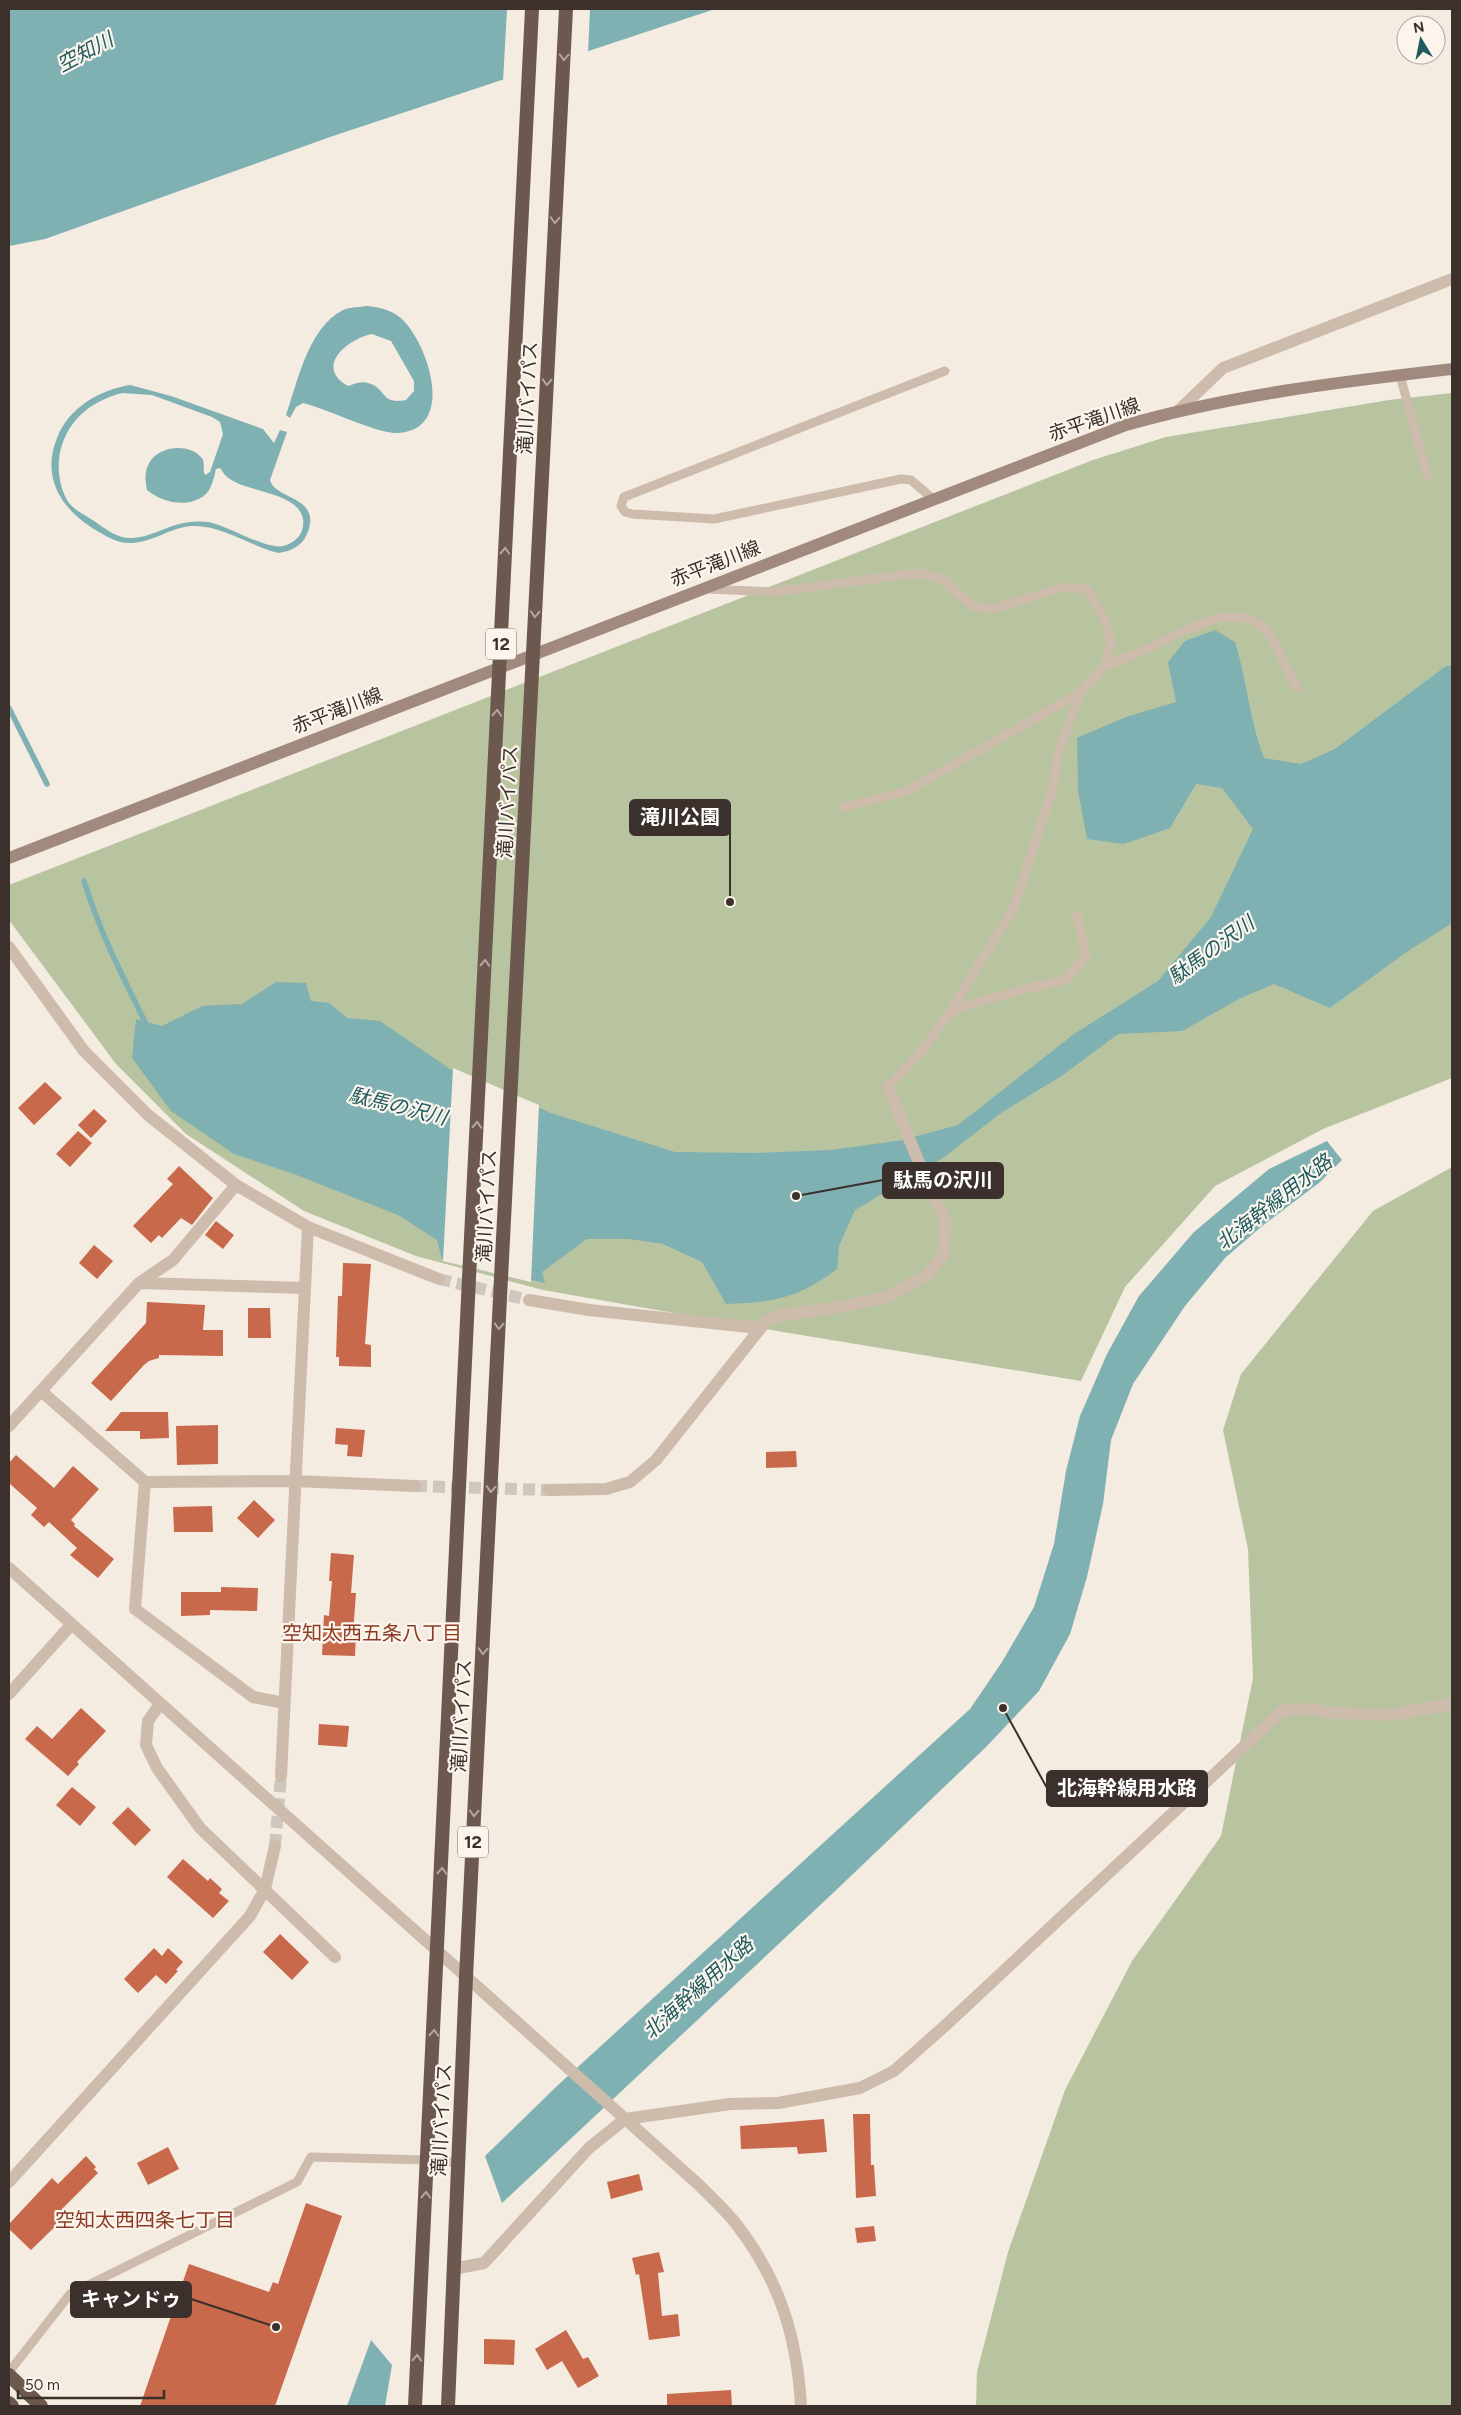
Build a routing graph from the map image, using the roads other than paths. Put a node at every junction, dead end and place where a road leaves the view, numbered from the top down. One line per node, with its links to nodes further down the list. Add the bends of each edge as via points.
1 (532, 9): 42 (highway, 滝川バイパス / 12, one-way to 1, bridge)
2 (566, 9): 44 (highway, 滝川バイパス / 12, one-way to 44, bridge)
3 (1452, 279): 7 (street, via 1223,368)
4 (1452, 369): 6 (main road, 赤平滝川線)
5 (945, 371): 9 (lane, via 624,498 621,506 632,514 714,519 901,479 911,480)
6 (1400, 375): 7 (main road, 赤平滝川線, via 1303,386); 8 (lane)
7 (1179, 410): 9 (main road, 赤平滝川線, via 1117,428)
8 (1427, 475)
9 (933, 499): 10 (main road, 赤平滝川線)
10 (700, 589): 11 (lane, via 774,592 917,573 940,578 973,606 993,609 1064,587 1087,588 1106,622 1111,643); 15 (main road, 赤平滝川線)
11 (1105, 666): 12 (lane, via 1193,625 1225,618 1251,618 1266,629); 13 (lane)
12 (1296, 688)
13 (1080, 693): 14 (lane, via 949,770 905,792); 18 (lane, via 1058,754 1054,787 1014,908)
14 (844, 807)
15 (9, 858)
16 (1077, 914): 18 (lane, via 1086,956 1066,980 1025,988 958,1008)
17 (9, 947): 20 (street, via 84,1051 148,1114)
18 (948, 1016): 19 (lane, via 922,1051)
19 (888, 1087): 26 (street, via 945,1218 944,1254 927,1275 887,1297 782,1315 767,1320)
20 (236, 1185): 21 (street); 23 (street, via 173,1260)
21 (308, 1227): 22 (street); 24 (street)
22 (439, 1279)
23 (139, 1283): 24 (street); 27 (street)
24 (304, 1288): 29 (street)
25 (529, 1300): 26 (street, via 589,1310)
26 (758, 1328): 32 (street, via 656,1460 630,1482 606,1489)
27 (41, 1391): 28 (street); 30 (street)
28 (9, 1426)
29 (295, 1481): 30 (street); 31 (street); 36 (street)
30 (145, 1482): 36 (street, via 135,1609 253,1697)
31 (415, 1486)
32 (549, 1490)
33 (9, 1568): 34 (street)
34 (71, 1625): 35 (street); 37 (street)
35 (9, 1694)
36 (284, 1703): 39 (street)
37 (160, 1704): 41 (street, via 148,1721 146,1745 157,1768 200,1828); 42 (street)
38 (1452, 1704): 45 (street, via 1390,1715 1321,1712 1319,1709 1283,1710 894,2071 860,2088 778,2103 730,2104)
39 (282, 1776)
40 (275, 1846): 41 (street)
41 (265, 1889): 43 (street); 48 (street, via 250,1916)
42 (438, 1953): 44 (street); 46 (highway, 滝川バイパス / 12, one-way to 42)
43 (335, 1957)
44 (466, 1977): 45 (street); 47 (highway, 滝川バイパス / 12)
45 (625, 2119): 49 (street, via 589,2148 484,2263); 56 (street, via 698,2184 737,2225 765,2268 783,2304 798,2366)
46 (428, 2160): 47 (lane); 50 (lane, via 311,2157 297,2182 70,2294); 54 (highway, 滝川バイパス / 12, one-way to 46)
47 (458, 2163): 49 (highway, 滝川バイパス / 12)
48 (9, 2182)
49 (453, 2269): 55 (highway, 滝川バイパス / 12)
50 (9, 2373): 53 (highway)
51 (9, 2404): 52 (highway)
52 (12, 2406)
53 (41, 2406)
54 (415, 2406)
55 (448, 2406)
56 (801, 2406)

